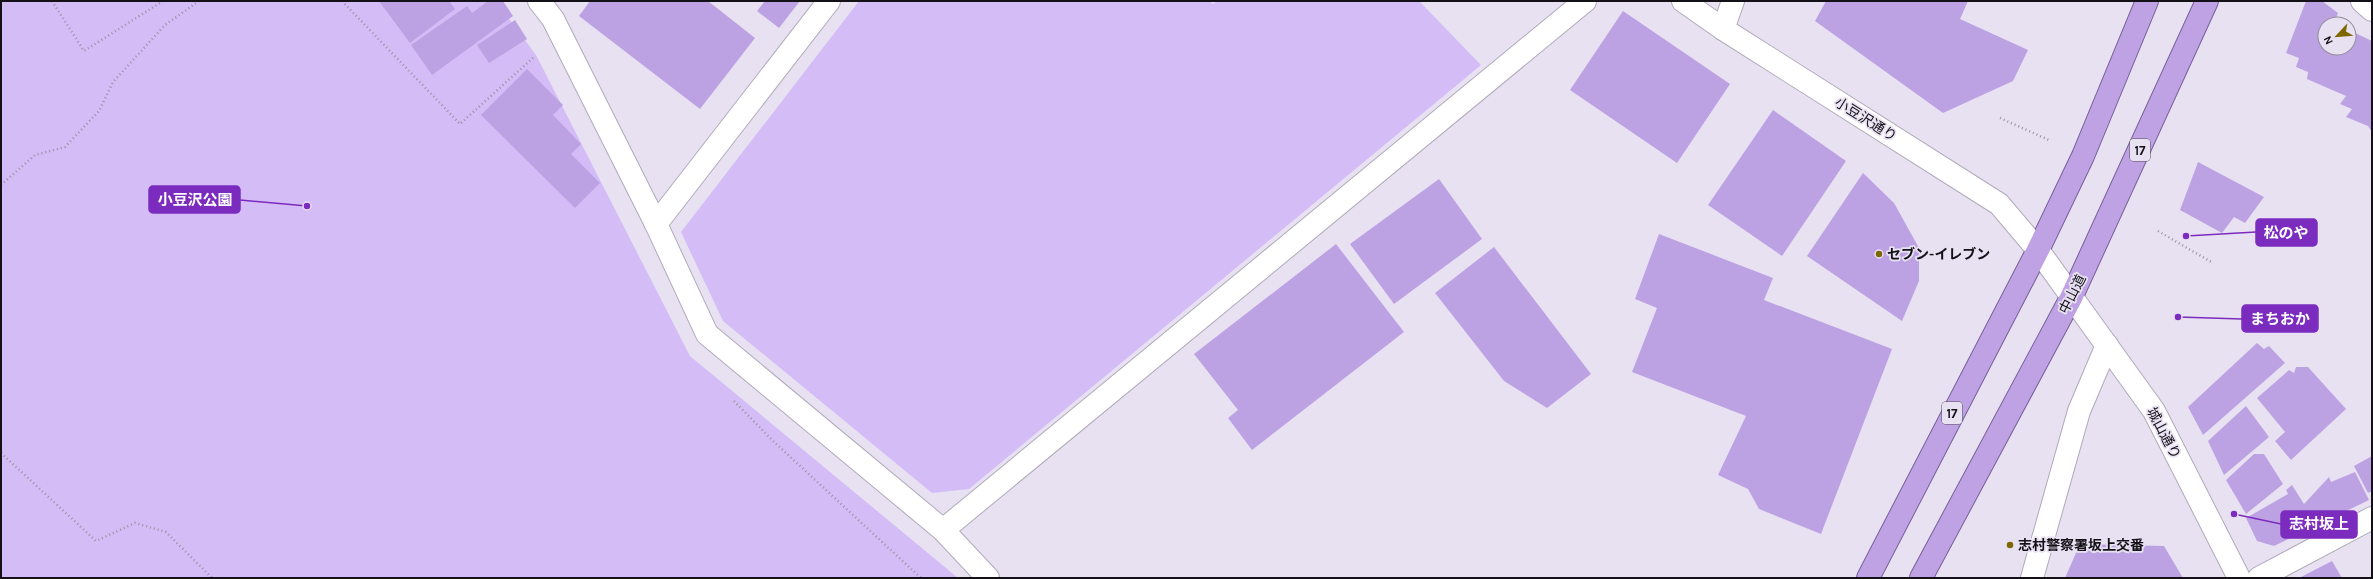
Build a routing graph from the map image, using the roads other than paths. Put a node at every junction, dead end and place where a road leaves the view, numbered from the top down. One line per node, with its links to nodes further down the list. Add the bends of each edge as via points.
1 (540, 1): 11 (street, via 553,19)
2 (829, 1): 11 (street)
3 (1585, 1): 16 (street)
4 (1683, 1): 10 (street, 小豆沢通り)
5 (1733, 1): 10 (street)
6 (2147, 1): 12 (highway, 17, via 2083,156)
7 (2207, 1): 13 (highway, 中山道 / 17)
8 (2362, 1): 9 (street)
9 (2372, 10)
10 (1723, 29): 12 (street, 小豆沢通り, via 1999,204)
11 (656, 224): 16 (street, via 707,334)
12 (2038, 250): 13 (street, 小豆沢通り); 18 (highway, 17)
13 (2071, 298): 14 (street, 城山通り); 19 (highway, 中山道 / 17)
14 (2106, 345): 20 (street, via 2079,411); 21 (street, 城山通り, via 2154,411)
15 (2372, 518): 22 (street)
16 (942, 530): 17 (street)
17 (988, 578)
18 (1868, 578)
19 (1921, 578)
20 (2032, 578)
21 (2239, 578)
22 (2259, 578)

